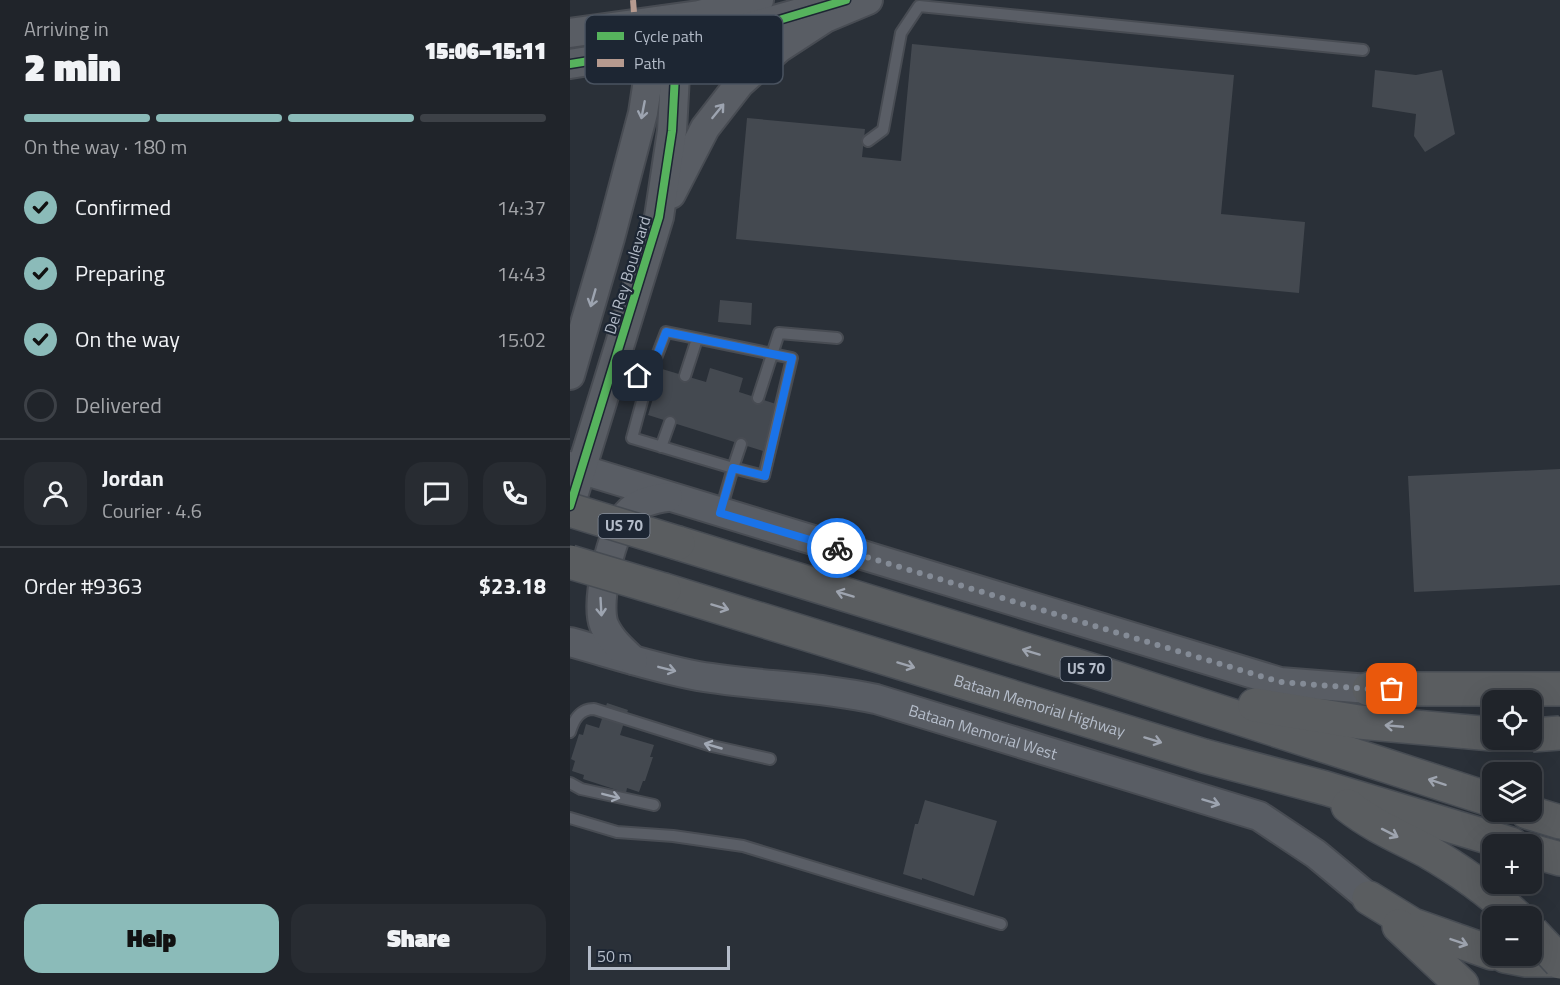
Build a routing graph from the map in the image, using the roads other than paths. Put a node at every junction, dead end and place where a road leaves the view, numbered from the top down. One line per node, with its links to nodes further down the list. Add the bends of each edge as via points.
1 (759, 0): 4 (main road)
2 (846, 0): 5 (main road)
3 (868, 0): 8 (main road, one-way to 3, via 825,18)
4 (699, 15)
5 (783, 19)
6 (570, 33): 7 (main road)
7 (585, 34)
8 (783, 45)
9 (1363, 50): 15 (lane, via 919,6 901,33 884,130)
10 (585, 59): 11 (main road)
11 (570, 64)
12 (647, 84): 17 (main road, Del Rey Boulevard, one-way to 17)
13 (675, 84): 16 (main road, Del Rey Boulevard)
14 (739, 84): 16 (main road, one-way to 14, via 705,128)
15 (868, 141)
16 (659, 217): 18 (main road, Del Rey Boulevard)
17 (610, 238): 18 (main road); 23 (main road, Del Rey Boulevard, one-way to 23)
18 (648, 254): 22 (main road, Del Rey Boulevard)
19 (837, 338): 21 (lane, via 779,333)
20 (697, 339): 21 (lane); 24 (lane); 25 (lane, via 666,332)
21 (773, 355): 26 (lane); 31 (lane, via 792,358 765,476)
22 (612, 369): 25 (lane); 30 (main road, Del Rey Boulevard)
23 (570, 375)
24 (685, 376)
25 (648, 379): 29 (lane, via 632,438)
26 (758, 398)
27 (670, 422): 29 (lane)
28 (741, 444): 31 (lane)
29 (661, 447): 31 (lane)
30 (575, 468): 32 (main road); 33 (main road, Del Rey Boulevard)
31 (733, 468): 34 (lane)
32 (668, 497): 34 (main road); 37 (main road, one-way to 37, via 641,504 622,520 602,588 604,626)
33 (570, 508): 38 (highway, US 70, one-way to 33, bridge)
34 (720, 513): 39 (main road, via 1280,682)
35 (570, 562): 50 (highway, Bataan Memorial Highway, one-way to 50, bridge, via 1204,756)
36 (570, 642): 37 (main road, Bataan Memorial West)
37 (633, 660): 59 (main road, Bataan Memorial West, one-way to 59, via 700,676 876,699 1259,816 1316,854)
38 (1094, 671): 43 (highway, one-way to 38, via 1311,715 1212,695 1120,668); 51 (highway, US 70, one-way to 38)
39 (1369, 689): 40 (highway); 41 (highway, via 1444,696)
40 (1560, 689)
41 (1482, 706)
42 (570, 732): 48 (lane, one-way to 42, via 712,746 594,709 580,713)
43 (1482, 733)
44 (1542, 733): 45 (highway, bridge)
45 (1560, 733)
46 (1542, 738): 47 (highway)
47 (1560, 747)
48 (770, 759)
49 (570, 783): 52 (lane, one-way to 52, via 581,789)
50 (1325, 788): 56 (highway, Bataan Memorial Highway); 60 (highway, one-way to 60, via 1368,821 1468,876)
51 (1482, 797)
52 (654, 805)
53 (1542, 817): 55 (highway)
54 (570, 818): 61 (lane, via 617,832 743,846)
55 (1560, 822)
56 (1482, 835)
57 (1542, 854): 58 (highway)
58 (1560, 860)
59 (1369, 898): 63 (highway, one-way to 63, via 1413,925); 66 (highway)
60 (1503, 906)
61 (1001, 924)
62 (1542, 942): 65 (highway, bridge)
63 (1482, 949)
64 (1542, 960): 65 (highway)
65 (1560, 961)
66 (1461, 985)

